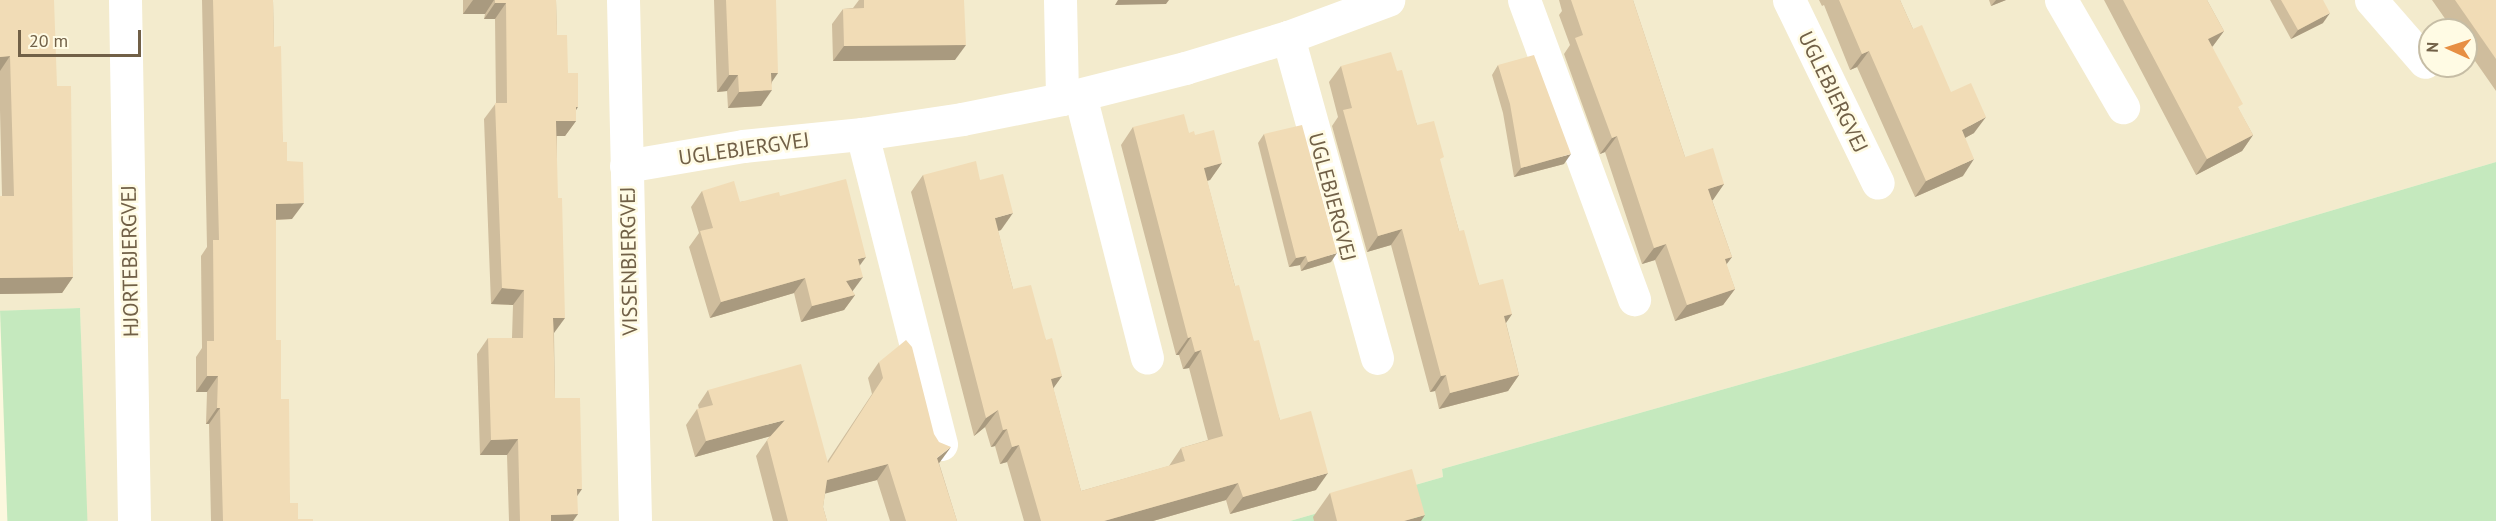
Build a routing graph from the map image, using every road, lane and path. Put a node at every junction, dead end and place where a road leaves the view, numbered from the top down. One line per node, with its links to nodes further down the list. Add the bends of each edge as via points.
1 (125, 0): 20 (street, HJORTEBJERGVEJ)
2 (622, 0): 14 (street, VISSENBJERGVEJ)
3 (1060, 0): 11 (street)
4 (1388, 0): 9 (street, UGLEBJERGVEJ)
5 (1524, 0): 16 (street)
6 (1789, 0): 15 (street, UGLEBJERGVEJ)
7 (2061, 0): 12 (street)
8 (2371, 0): 10 (street)
9 (1288, 37): 11 (street, UGLEBJERGVEJ); 18 (street, UGLEBJERGVEJ)
10 (2418, 54)
11 (1071, 97): 13 (street, UGLEBJERGVEJ); 17 (street)
12 (2123, 107)
13 (862, 134): 14 (street, UGLEBJERGVEJ, via 743,146); 19 (street)
14 (626, 166): 21 (street, VISSENBJERGVEJ)
15 (1878, 183)
16 (1634, 299)
17 (1146, 358)
18 (1377, 358)
19 (941, 444)
20 (134, 521)
21 (635, 521)

